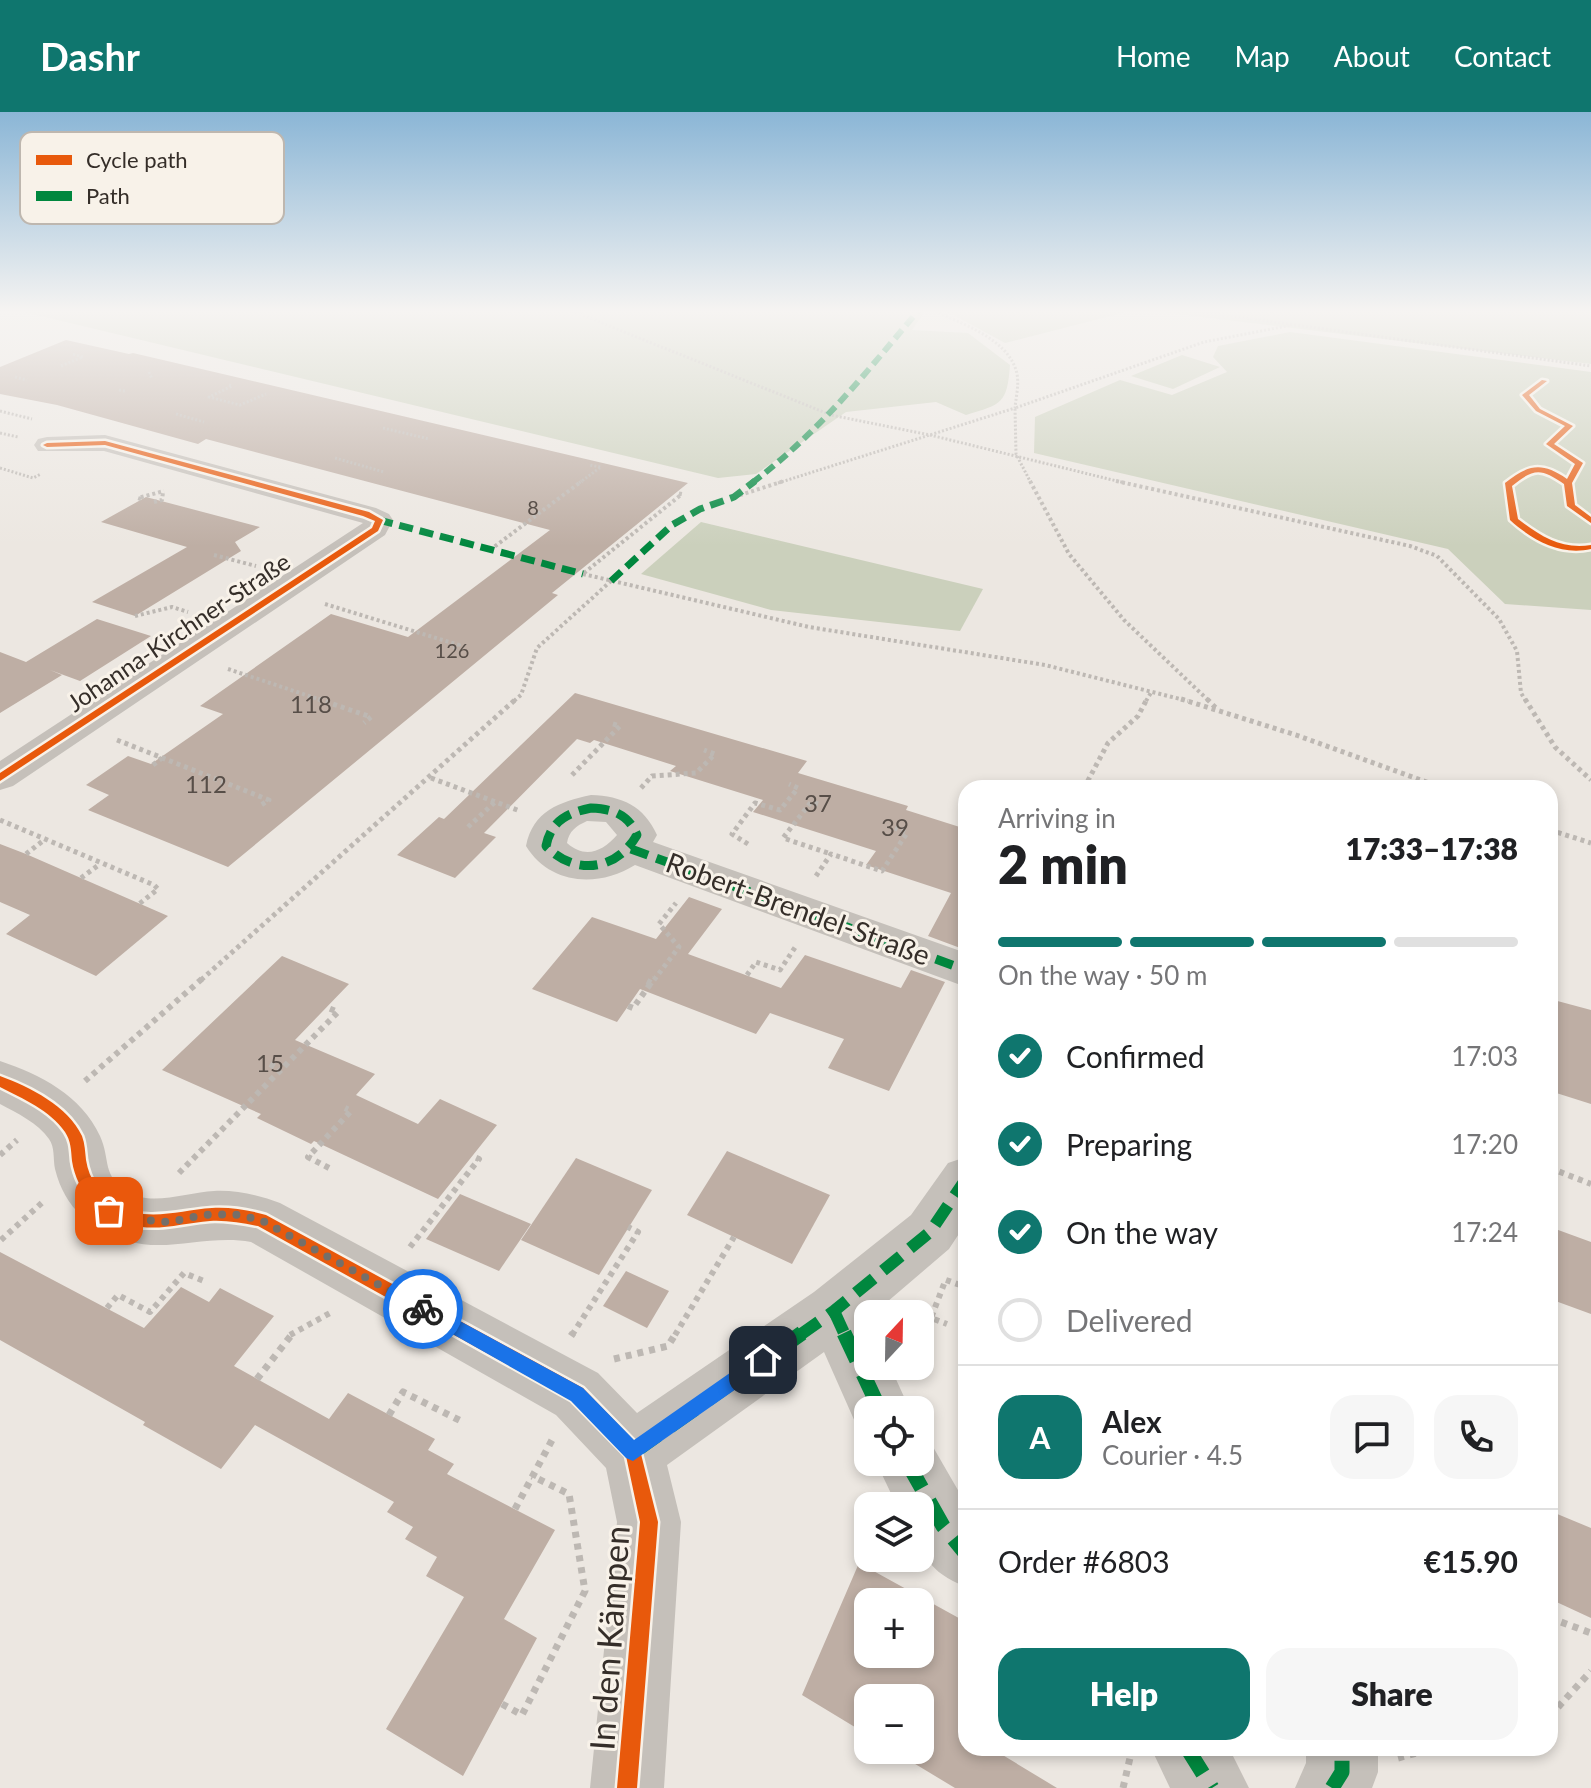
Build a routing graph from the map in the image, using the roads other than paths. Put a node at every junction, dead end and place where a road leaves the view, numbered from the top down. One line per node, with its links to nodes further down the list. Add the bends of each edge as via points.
1 (47, 445): 3 (street, Johanna-Kirchner-Straße, via 105,443 379,520 375,529)
2 (0, 735): 3 (street)
3 (41, 751): 4 (street, Johanna-Kirchner-Straße)
4 (0, 778)
5 (625, 830): 5 (street, Robert-Brendel-Straße, via 616,861 595,867 555,859 546,846 553,824 577,810 606,808); 6 (street, Robert-Brendel-Straße, via 699,873)
6 (958, 967)
7 (0, 1081): 11 (street, via 52,1111 75,1135 80,1169 90,1191 109,1211 169,1222 233,1214 261,1220 380,1286 578,1377)
8 (958, 1191): 9 (street, via 930,1232)
9 (834, 1311): 10 (street); 11 (street)
10 (873, 1396)
11 (633, 1452): 16 (street, In den Kämpen, via 649,1522)
12 (915, 1476): 13 (street)
13 (958, 1544)
14 (1192, 1756): 17 (street)
15 (1342, 1756): 18 (street, via 1342,1772)
16 (627, 1788)
17 (1212, 1788)
18 (1332, 1788)

